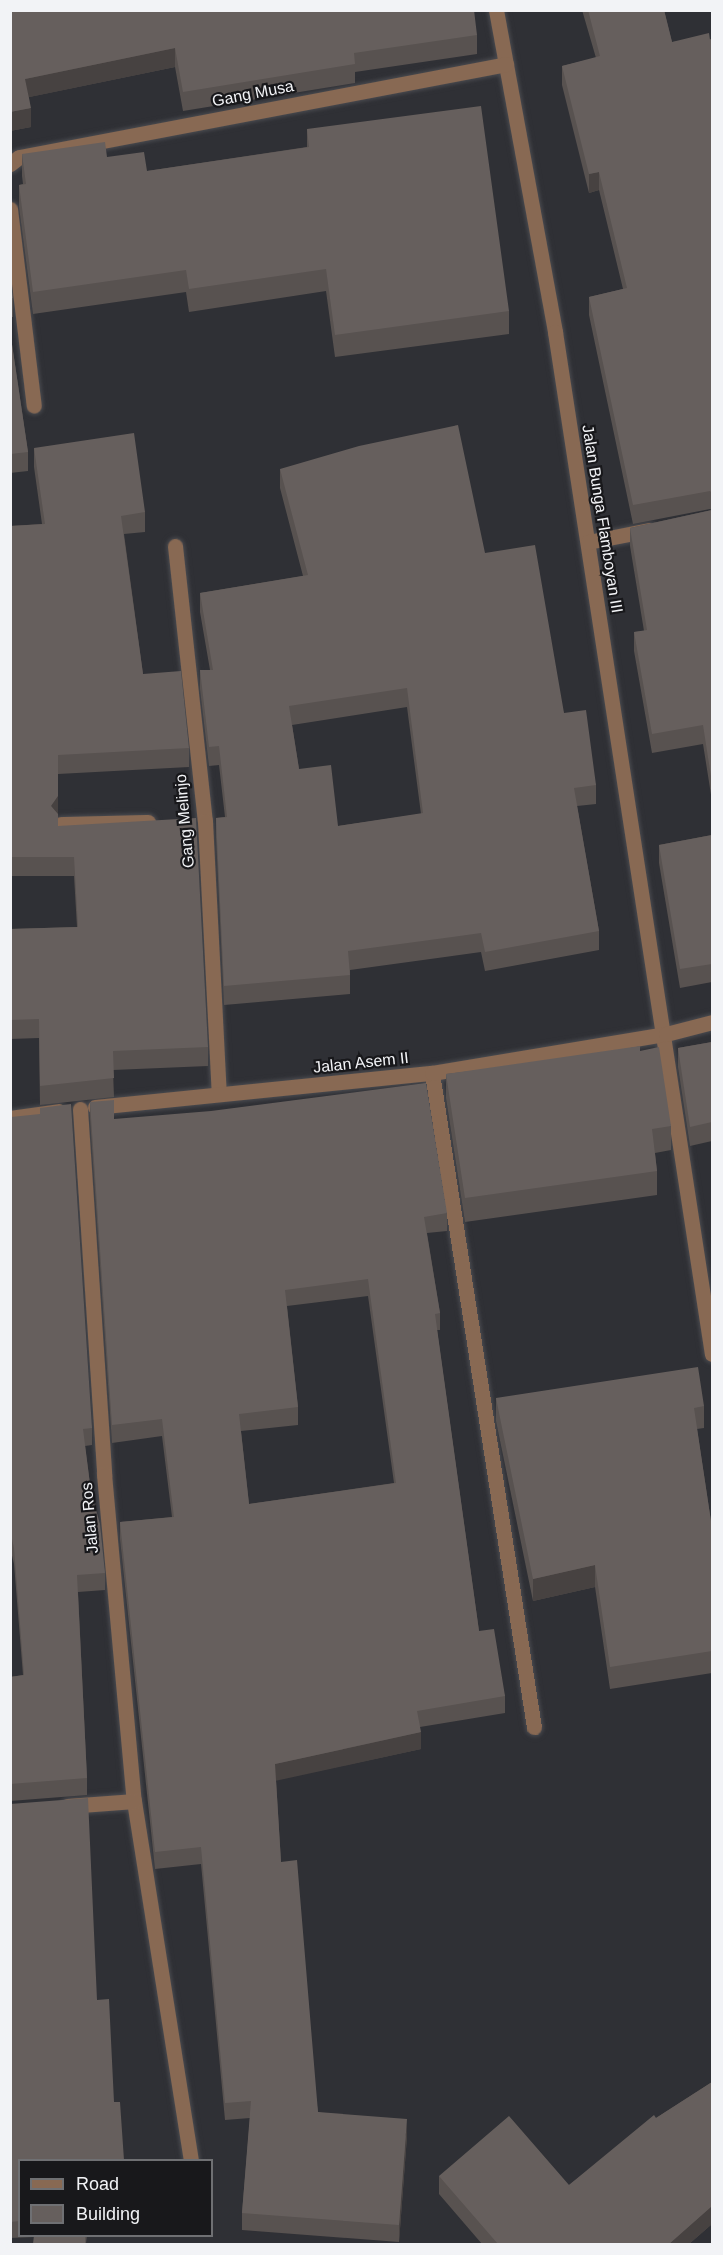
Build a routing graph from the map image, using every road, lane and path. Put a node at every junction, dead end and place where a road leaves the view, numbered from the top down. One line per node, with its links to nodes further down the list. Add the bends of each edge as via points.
1 (496, 10): 2 (street, Jalan Bunga Flamboyan III)
2 (506, 64): 3 (street, Gang Musa, via 19,157); 7 (street, Jalan Bunga Flamboyan III)
3 (10, 164)
4 (10, 209): 5 (street)
5 (34, 406)
6 (667, 527): 7 (street)
7 (588, 542): 12 (street, Jalan Bunga Flamboyan III)
8 (175, 546): 14 (street, Gang Melinjo)
9 (169, 821): 10 (street)
10 (61, 824)
11 (712, 1022): 12 (street, Jalan Asem II)
12 (666, 1034): 13 (street, Jalan Asem II); 17 (street, Jalan Bunga Flamboyan III)
13 (432, 1073): 14 (street, Jalan Asem II); 18 (street)
14 (219, 1094): 15 (street, Jalan Asem II)
15 (80, 1108): 16 (street, Jalan Asem II); 19 (street, Jalan Ros, via 104,1474)
16 (10, 1118)
17 (712, 1354)
18 (534, 1727)
19 (134, 1801): 20 (street); 21 (street, Jalan Ros)
20 (55, 1808)
21 (191, 2159)

